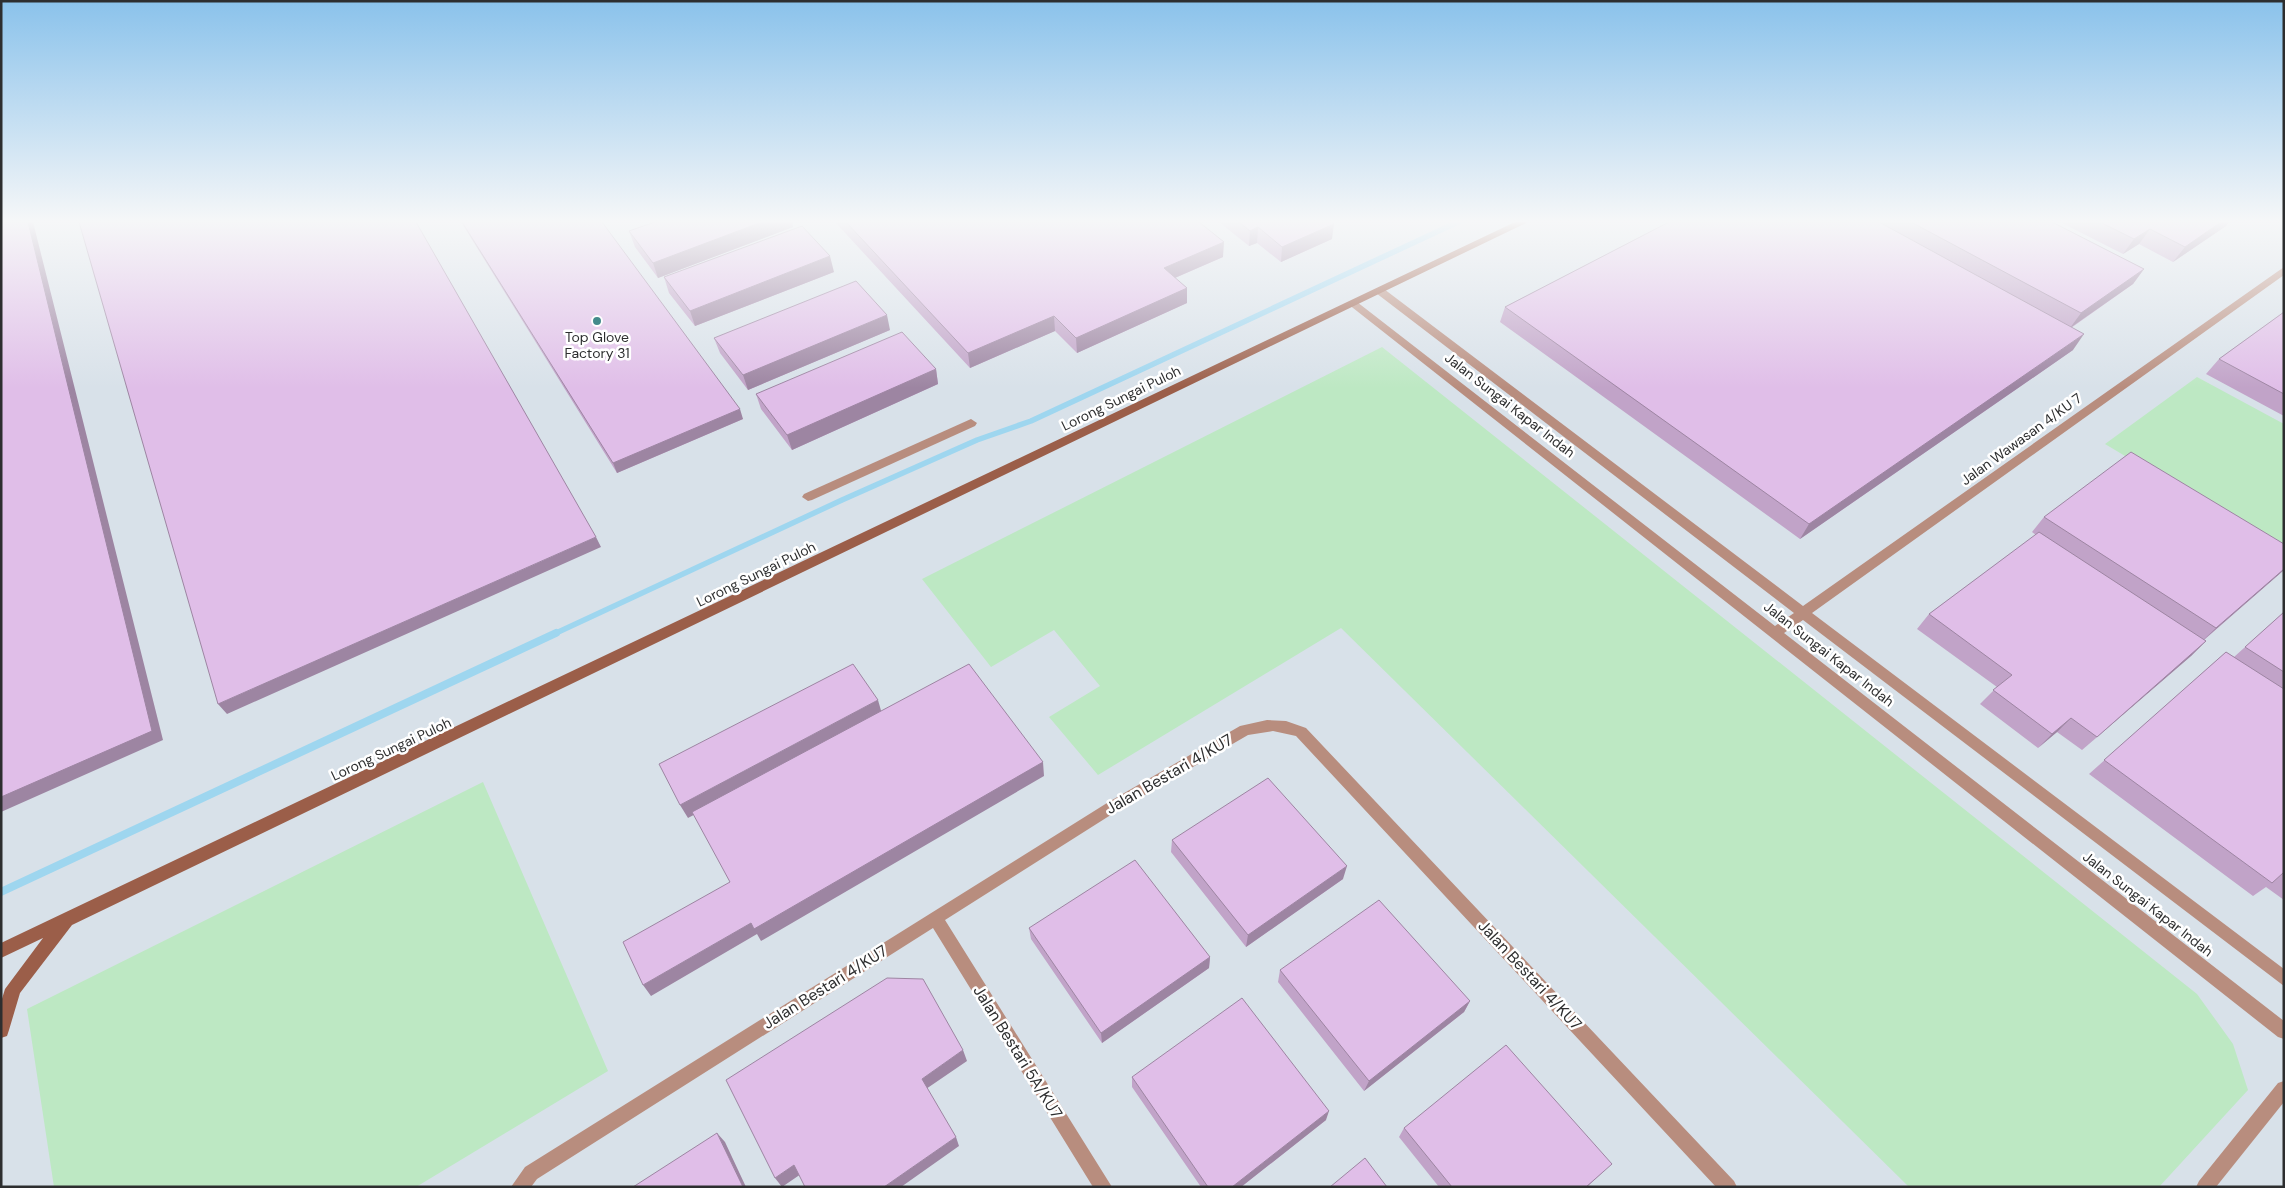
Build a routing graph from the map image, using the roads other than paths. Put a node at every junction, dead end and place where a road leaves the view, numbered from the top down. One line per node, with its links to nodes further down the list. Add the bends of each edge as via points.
1 (1408, 277): 3 (street, Lorong Sungai Puloh)
2 (2274, 277): 7 (street, Jalan Wawasan 4/KU 7)
3 (1380, 291): 4 (street, Lorong Sungai Puloh); 7 (street, Jalan Sungai Kapar Indah)
4 (1353, 304): 8 (street, Jalan Sungai Kapar Indah); 10 (street, Lorong Sungai Puloh)
5 (971, 423): 6 (street)
6 (808, 497)
7 (1804, 613): 8 (street, Jalan Wawasan 4/KU 7); 12 (street, Jalan Sungai Kapar Indah)
8 (1775, 633): 14 (street, Jalan Sungai Kapar Indah)
9 (935, 918): 16 (street, Jalan Bestari 4/KU7, via 531,1173); 17 (street, Jalan Bestari 5A/KU7); 18 (street, Jalan Bestari 4/KU7, via 1112,807 1245,730 1282,724 1301,732)
10 (68, 919): 11 (street, Lorong Sungai Puloh); 13 (street, via 13,989)
11 (1, 951)
12 (2284, 978)
13 (1, 1030)
14 (2284, 1032)
15 (2284, 1089): 19 (street)
16 (520, 1187)
17 (1103, 1187)
18 (1728, 1187)
19 (2205, 1187)

